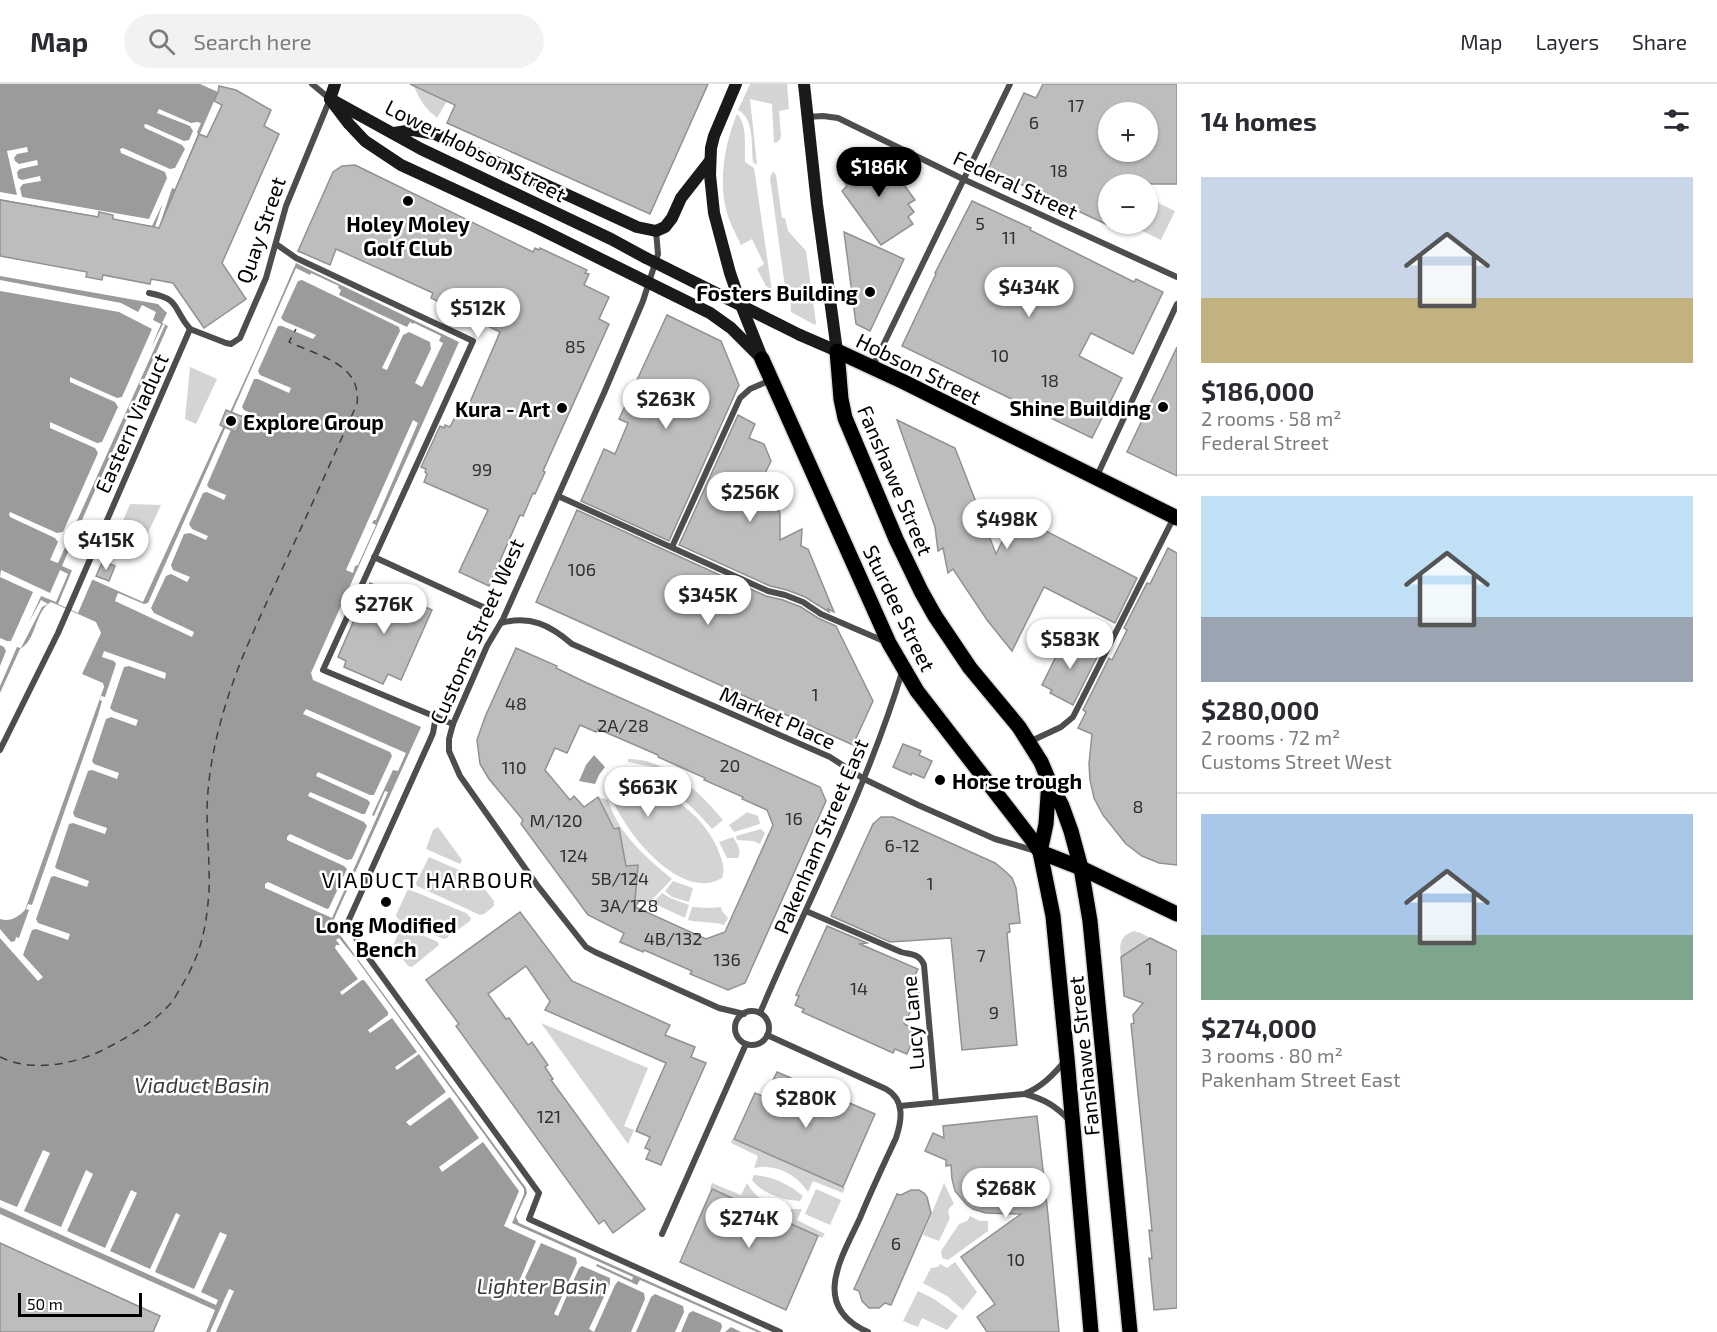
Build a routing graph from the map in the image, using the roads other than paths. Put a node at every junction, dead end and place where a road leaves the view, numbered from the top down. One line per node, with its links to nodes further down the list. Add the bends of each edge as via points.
1 (312, 84): 6 (street)
2 (335, 84): 6 (main road, Quay Street)
3 (736, 84): 9 (main road, via 714,136)
4 (804, 84): 7 (main road, Fanshawe Street)
5 (1010, 84): 10 (street)
6 (330, 99): 8 (main road, Lower Hobson Street); 12 (street, Quay Street, via 286,206); 14 (main road, Lower Hobson Street, via 365,141 401,165)
7 (807, 117): 10 (street, Federal Street, via 838,118); 18 (main road, Fanshawe Street)
8 (394, 133): 11 (main road, via 413,130 435,134 637,226); 18 (main road, Lower Hobson Street, bridge)
9 (710, 161): 11 (main road, via 681,198 669,223); 19 (main road, via 719,230)
10 (963, 179): 13 (street, Federal Street); 20 (street)
11 (656, 231): 14 (street, Customs Street West, via 658,255)
12 (276, 244): 17 (street, Quay Street, via 240,338 231,344); 26 (street, via 296,258 473,341)
13 (1177, 276)
14 (648, 283): 19 (main road, Lower Hobson Street, via 721,320); 23 (street, Customs Street West, via 642,305)
15 (149, 293): 17 (street, via 172,301)
16 (1177, 304): 22 (street)
17 (190, 329): 34 (street, Eastern Viaduct, via 58,633)
18 (837, 351): 20 (main road, Hobson Street); 33 (main road, Fanshawe Street, via 845,418 921,591 970,668)
19 (762, 359): 21 (main road, Sturdee Street)
20 (872, 367): 22 (main road, Hobson Street)
21 (771, 379): 25 (street, via 740,398); 29 (main road, Sturdee Street)
22 (1096, 478): 24 (main road, Hobson Street)
23 (558, 496): 25 (street); 28 (street, Customs Street West)
24 (1176, 518): 33 (street, via 1073,717)
25 (672, 548): 29 (street, via 768,591 803,602 821,614)
26 (374, 557): 27 (street); 31 (street, via 323,670)
27 (483, 608)
28 (501, 623): 32 (street, Customs Street West); 35 (street, Market Place, via 523,619 545,626 572,644 830,757)
29 (889, 643): 30 (main road, Sturdee Street)
30 (903, 668): 35 (street, Pakenham Street East); 37 (main road, Sturdee Street)
31 (436, 716): 32 (street); 51 (street, via 433,733 347,924 539,1193 530,1219)
32 (453, 724): 42 (street, Customs Street West, via 449,751 460,776 586,947 719,1008)
33 (1029, 742): 36 (main road, Fanshawe Street)
34 (0, 750)
35 (864, 779): 37 (street, Market Place, via 995,838); 39 (street, Pakenham Street East)
36 (1048, 781): 37 (main road, Fanshawe Street); 38 (main road, Fanshawe Street, via 1062,806)
37 (1040, 852): 38 (main road); 45 (main road, Fanshawe Street, via 1053,912)
38 (1081, 868): 40 (main road); 54 (main road, Fanshawe Street, via 1097,981)
39 (806, 911): 41 (street, Pakenham Street East); 47 (street, Lucy Lane, via 920,958 924,965)
40 (1177, 915)
41 (760, 1013): 42 (street); 43 (street, via 767,1020)
42 (744, 1014): 44 (street, via 737,1022 736,1032)
43 (767, 1035): 44 (street, via 756,1045); 48 (street, via 886,1089)
44 (746, 1044): 50 (street)
45 (1067, 1058): 46 (street, via 1049,1079); 49 (main road, Fanshawe Street)
46 (1024, 1094): 47 (street); 49 (street, via 1051,1103)
47 (936, 1102): 48 (street)
48 (900, 1106): 52 (street, via 896,1138 835,1273 836,1298 842,1312)
49 (1072, 1124): 53 (main road, Fanshawe Street)
50 (662, 1234)
51 (780, 1332)
52 (868, 1332)
53 (1091, 1332)
54 (1130, 1332)

